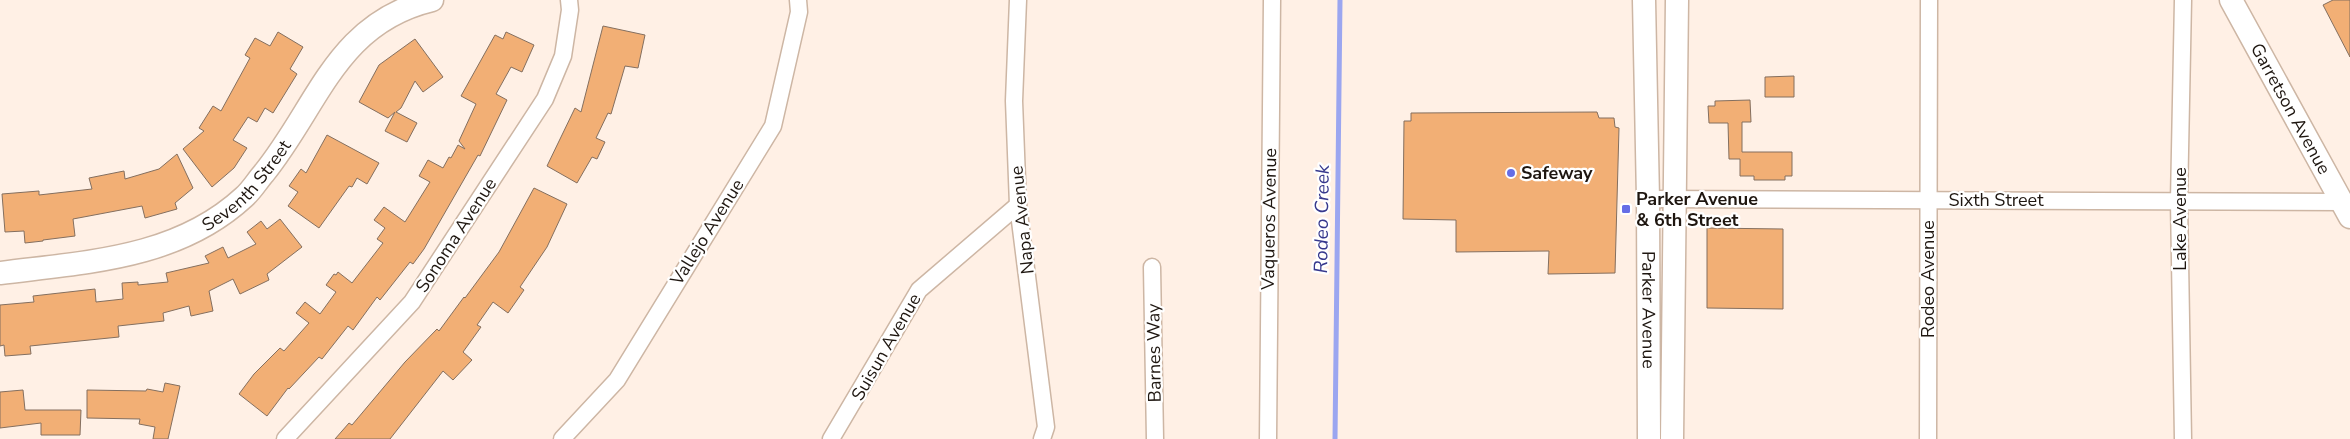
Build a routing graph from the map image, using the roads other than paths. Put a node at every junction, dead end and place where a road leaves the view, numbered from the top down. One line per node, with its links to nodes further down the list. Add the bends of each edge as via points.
1 (432, 0): 18 (main road, Seventh Street, via 410,5 379,21 354,42 331,70 275,159 245,197 207,224 167,245 120,258)
2 (569, 0): 19 (street, Sonoma Avenue, via 563,56 534,115 412,302)
3 (798, 0): 20 (street, Vallejo Avenue, via 799,12 773,126 617,380)
4 (1018, 0): 15 (street, Napa Avenue, via 1014,101)
5 (1272, 0): 24 (street, Vaqueros Avenue)
6 (1644, 0): 11 (main road, Parker Avenue)
7 (1677, 0): 12 (main road, Parker Avenue)
8 (1929, 0): 13 (street, Rodeo Avenue)
9 (2184, 0): 14 (street, Lake Avenue)
10 (2231, 0): 16 (main road, Garretson Avenue)
11 (1648, 199): 12 (street, Sixth Street); 25 (main road, Parker Avenue)
12 (1676, 199): 13 (street, Sixth Street); 26 (main road, Parker Avenue)
13 (1928, 200): 14 (street, Sixth Street); 27 (street, Rodeo Avenue)
14 (2179, 201): 16 (street, Sixth Street); 28 (street, Lake Avenue)
15 (1018, 205): 21 (street, Suisun Avenue, via 919,290); 22 (street, Napa Avenue, via 1046,427)
16 (2346, 210)
17 (1152, 267): 23 (street, Barnes Way)
18 (0, 273)
19 (285, 439)
20 (562, 439)
21 (830, 439)
22 (1042, 439)
23 (1155, 439)
24 (1268, 439)
25 (1649, 439)
26 (1672, 439)
27 (1928, 439)
28 (2183, 439)

